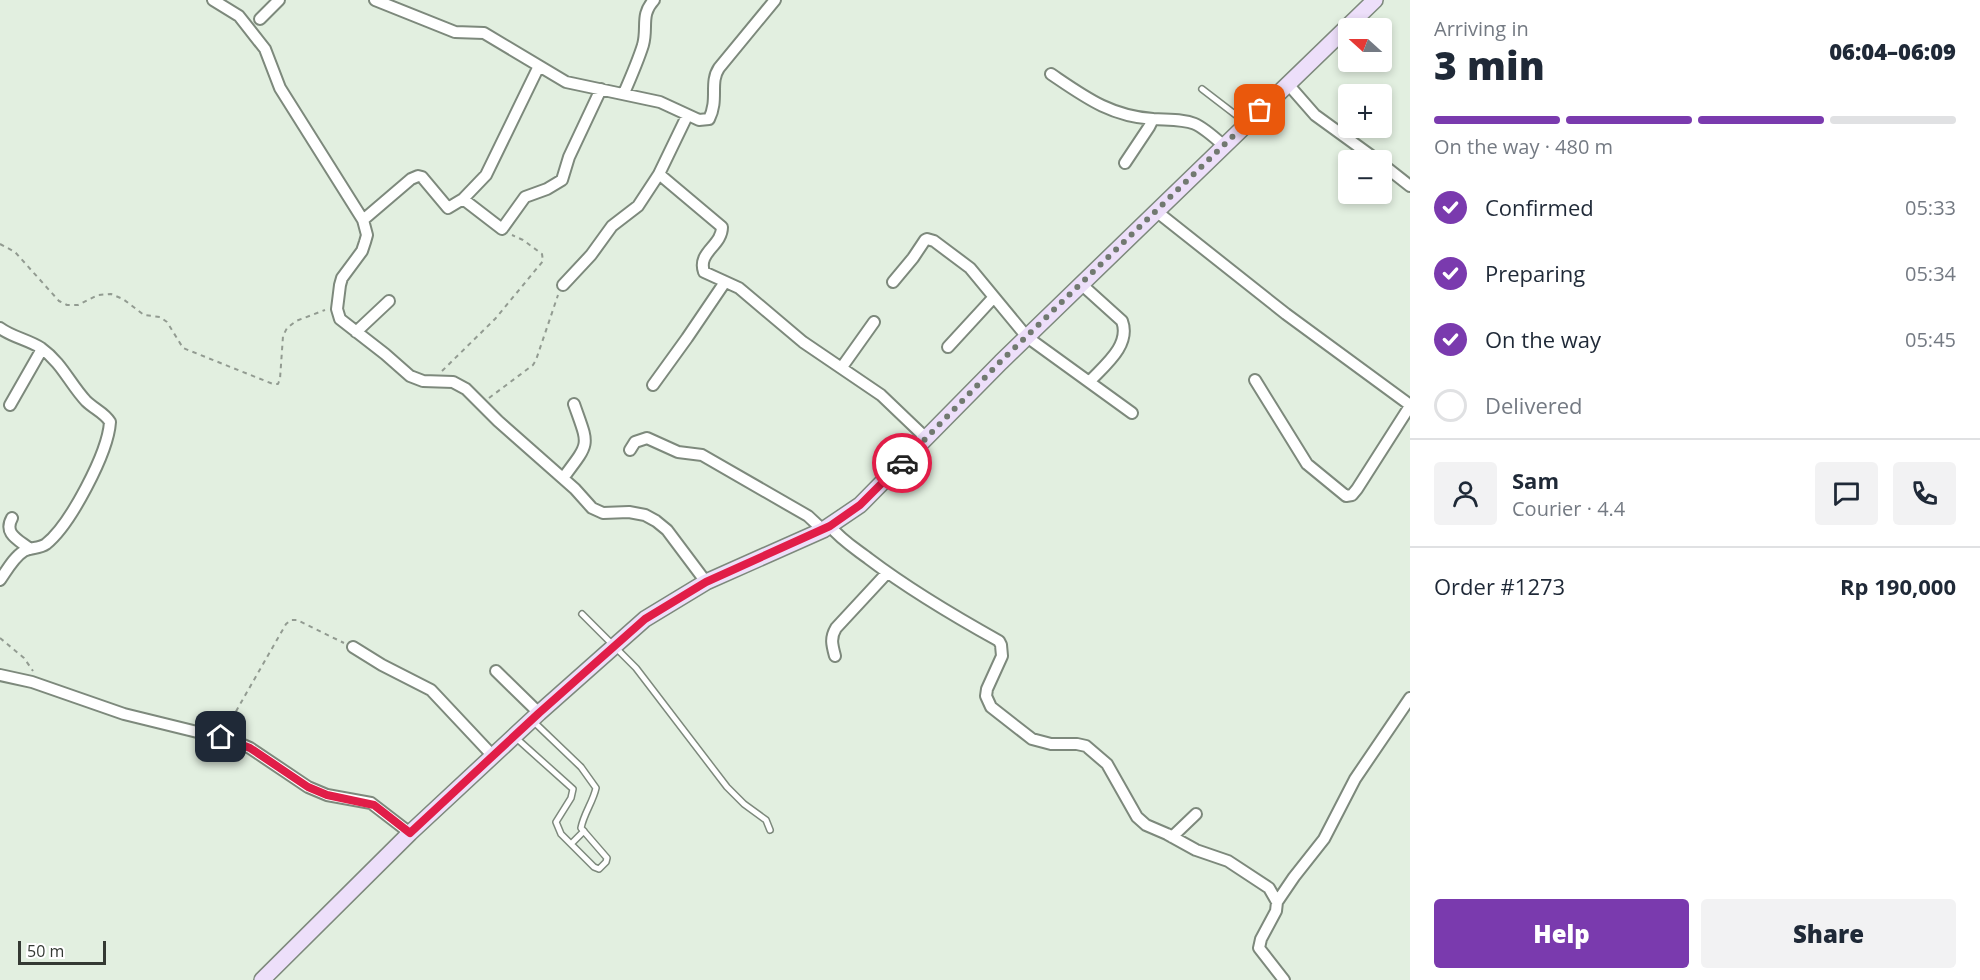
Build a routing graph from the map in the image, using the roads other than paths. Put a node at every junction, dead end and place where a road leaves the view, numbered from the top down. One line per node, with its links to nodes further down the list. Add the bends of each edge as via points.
1 (213, 0): 25 (street, via 239,16 265,49 287,101)
2 (279, 0): 7 (street)
3 (375, 0): 8 (street, via 455,32 484,33)
4 (654, 0): 13 (street, via 647,8 645,41)
5 (775, 0): 14 (street, via 715,74 716,96 709,119)
6 (1376, 0): 10 (street)
7 (260, 19)
8 (538, 66): 11 (street, via 566,82); 23 (street, via 486,175)
9 (1051, 74): 15 (street, via 1095,104 1135,118)
10 (1287, 83): 16 (street); 18 (street, via 1315,115)
11 (601, 89): 13 (street); 23 (street, via 562,180 525,197 502,229)
12 (1202, 89): 16 (lane)
13 (624, 93): 14 (street, via 660,102)
14 (687, 116): 21 (street)
15 (1153, 119): 17 (street, via 1193,122); 19 (street)
16 (1247, 123): 17 (street)
17 (1223, 145): 24 (street)
18 (1363, 150)
19 (1125, 163)
20 (1392, 172): 22 (street)
21 (659, 174): 26 (street, via 720,223 721,236 702,263 704,273); 29 (street, via 638,206 612,226)
22 (1410, 186)
23 (463, 199): 25 (street, via 448,208 418,176)
24 (1156, 211): 28 (street); 44 (street)
25 (363, 220): 34 (street, via 365,242 342,278 337,309 340,319)
26 (725, 282): 38 (street, via 739,288 803,342); 41 (street)
27 (893, 282): 30 (street, via 925,240 930,239 963,262)
28 (1081, 284): 35 (street); 40 (street, via 1122,321 1125,329 1117,352)
29 (563, 285)
30 (994, 297): 35 (street); 36 (street)
31 (389, 301): 34 (street)
32 (874, 322): 38 (street)
33 (0, 327): 37 (street)
34 (356, 332): 48 (street, via 416,380 459,384)
35 (1028, 337): 40 (street); 46 (street)
36 (948, 346)
37 (42, 349): 43 (street); 51 (street, via 87,402 110,422 100,461 64,524 43,546)
38 (842, 366): 46 (street, via 881,395)
39 (1255, 380): 44 (street, via 1307,464 1346,496 1357,489)
40 (1090, 381): 45 (street)
41 (653, 385)
42 (574, 404): 48 (street, via 585,445)
43 (10, 405)
44 (1410, 406)
45 (1132, 413)
46 (926, 438): 50 (street, via 870,496)
47 (630, 450): 50 (street, via 634,441 647,438 678,452 702,455)
48 (563, 478): 54 (street, via 597,512 629,512 656,520)
49 (12, 518): 51 (street, via 10,533)
50 (826, 528): 52 (street); 54 (street)
51 (30, 549): 53 (street, via 18,557)
52 (887, 573): 58 (street, via 832,634); 69 (street, via 999,641 1002,656 986,696 991,707 1032,739 1086,746 1107,764 1137,817)
53 (0, 580)
54 (706, 582): 56 (street, via 645,619)
55 (582, 614): 56 (lane)
56 (614, 646): 62 (street); 66 (lane, via 636,668 727,787 766,820)
57 (352, 647): 64 (street, via 431,690)
58 (835, 656)
59 (496, 671): 62 (street)
60 (0, 675): 68 (street, via 250,748 308,787 374,805)
61 (1410, 698): 71 (street, via 1355,779 1324,839)
62 (535, 716): 63 (street); 67 (lane, via 596,788 583,816)
63 (514, 736): 64 (street); 70 (lane, via 573,789 556,822)
64 (493, 756): 68 (street)
65 (1196, 814): 69 (street)
66 (770, 830)
67 (584, 831): 70 (lane); 70 (lane, via 608,858 599,869)
68 (410, 833): 72 (street)
69 (1172, 837): 71 (street, via 1228,861 1269,888)
70 (571, 844)
71 (1277, 902): 73 (street, via 1258,948)
72 (262, 980)
73 (1284, 980)

